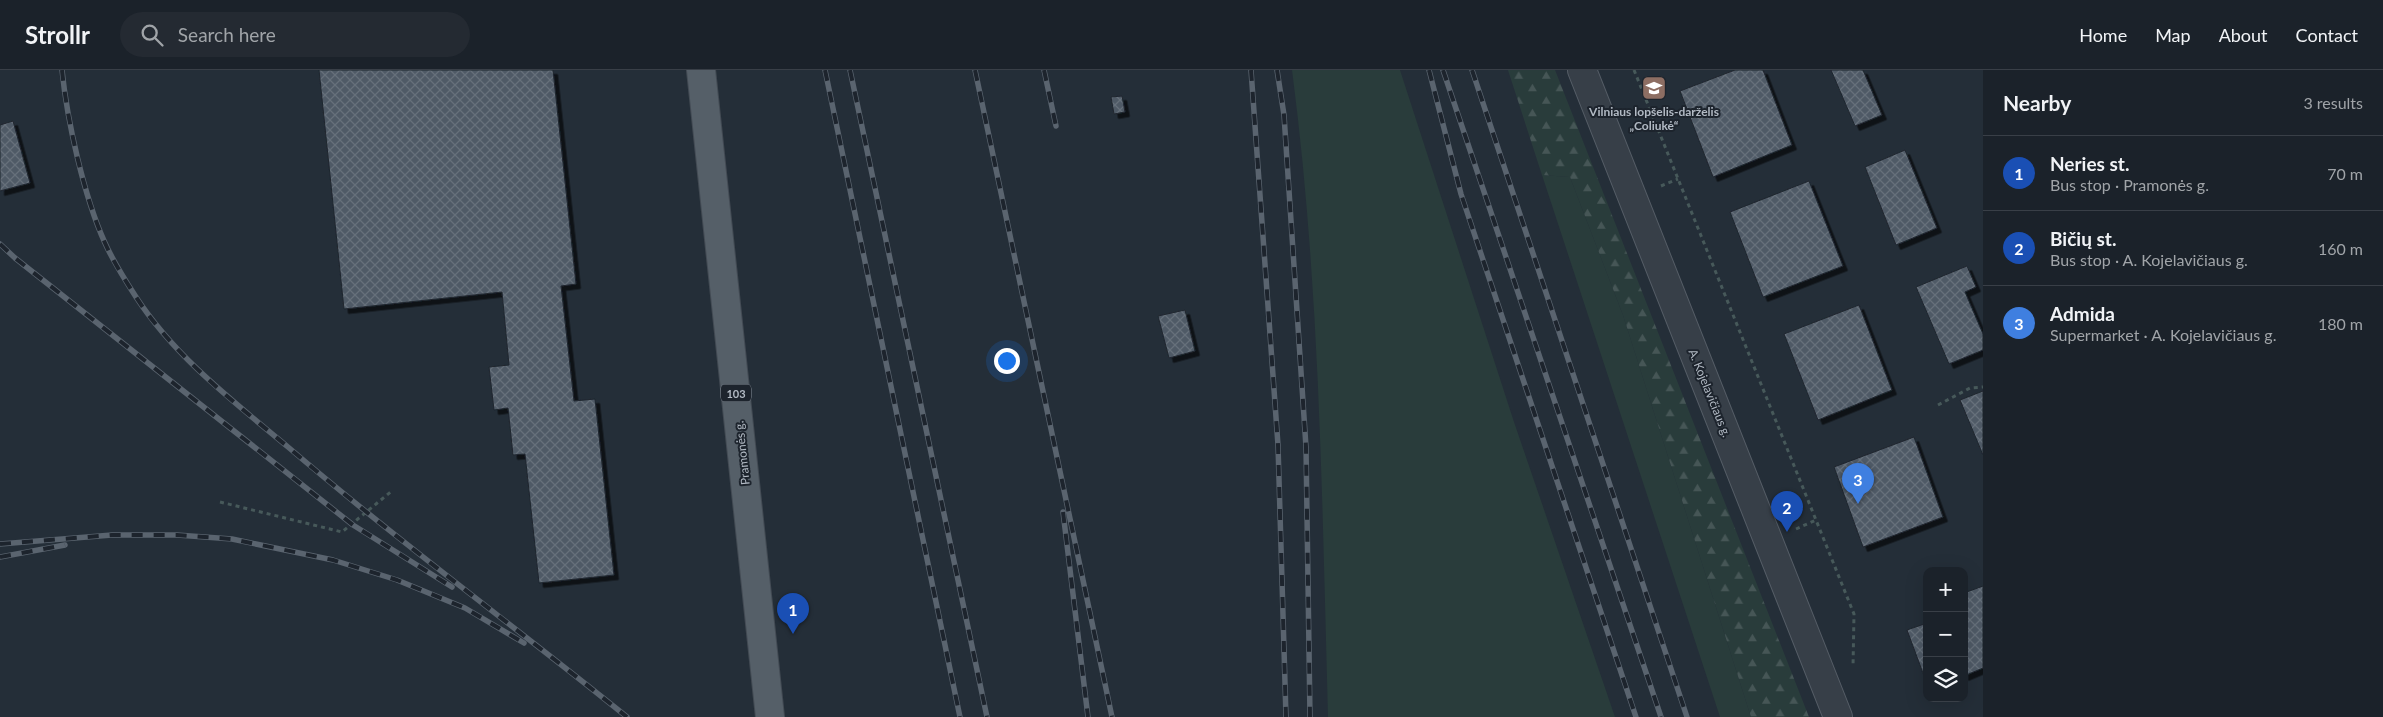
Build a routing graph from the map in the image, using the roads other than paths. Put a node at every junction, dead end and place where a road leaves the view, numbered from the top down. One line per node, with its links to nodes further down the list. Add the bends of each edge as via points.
1 (701, 70): 3 (main road, Pramonės g. / 103)
2 (1582, 70): 4 (street, A. Kojelavičiaus g.)
3 (770, 717)
4 (1838, 717)

